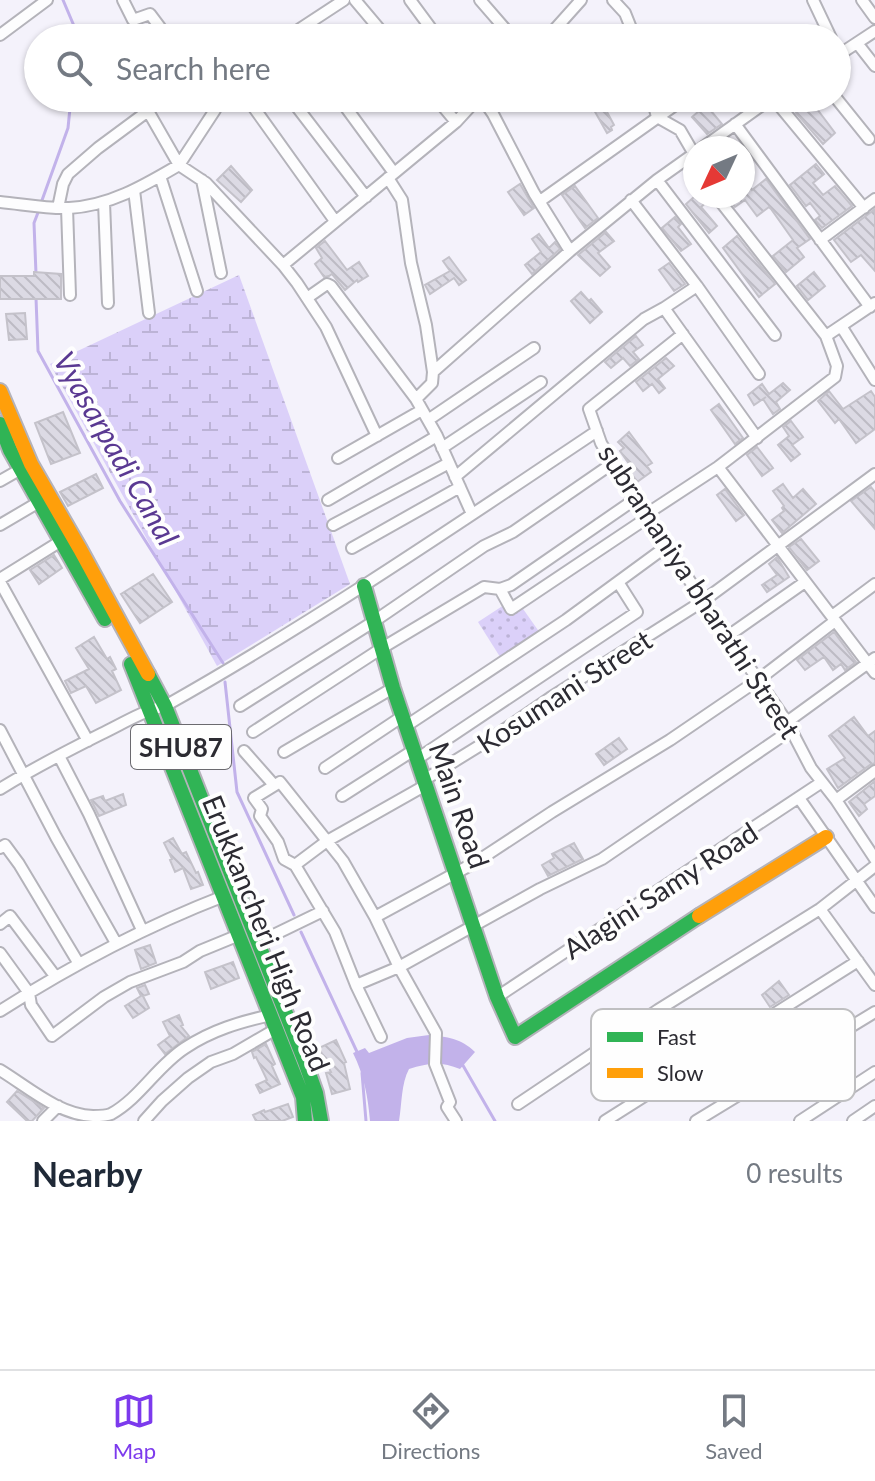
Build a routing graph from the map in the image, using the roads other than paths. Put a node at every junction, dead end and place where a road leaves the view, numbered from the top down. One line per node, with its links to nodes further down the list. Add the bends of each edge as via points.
1 (47, 0): 21 (street)
2 (123, 0): 12 (street, via 133,20 150,14)
3 (344, 0): 13 (street)
4 (355, 0): 14 (street)
5 (410, 0): 15 (street)
6 (480, 0): 16 (street)
7 (581, 0): 17 (street)
8 (613, 0): 18 (street)
9 (813, 0): 19 (street)
10 (862, 0): 11 (street)
11 (875, 18)
12 (158, 24)
13 (310, 24)
14 (375, 24)
15 (428, 24)
16 (501, 24)
17 (560, 24)
18 (629, 24)
19 (824, 24)
20 (875, 31): 22 (street)
21 (0, 35)
22 (857, 43): 23 (street); 24 (street)
23 (851, 47)
24 (875, 66)
25 (147, 112): 58 (street, via 68,174)
26 (149, 112): 46 (street)
27 (214, 112): 46 (street)
28 (257, 112): 61 (street)
29 (301, 112): 52 (street)
30 (348, 112): 47 (street)
31 (448, 112): 40 (street)
32 (466, 112): 40 (street)
33 (491, 112): 55 (street)
34 (656, 112): 39 (street)
35 (664, 112): 39 (street)
36 (752, 112): 41 (street)
37 (784, 112): 60 (street)
38 (847, 112): 44 (street)
39 (657, 117): 42 (street); 55 (street)
40 (456, 122): 47 (street)
41 (735, 124): 43 (street); 62 (street)
42 (683, 136)
43 (718, 136)
44 (869, 139)
45 (683, 161): 50 (street)
46 (179, 165): 48 (street); 49 (street)
47 (391, 175): 52 (street); 80 (street, via 402,200)
48 (160, 176): 51 (street); 67 (street)
49 (202, 180): 64 (street); 65 (street)
50 (657, 180): 54 (street); 76 (street)
51 (134, 190): 57 (street); 73 (street)
52 (366, 197): 61 (street)
53 (875, 199): 60 (street)
54 (631, 200): 63 (street); 66 (street)
55 (540, 201): 63 (street)
56 (0, 202): 58 (street)
57 (104, 202): 58 (street); 70 (street)
58 (63, 208): 68 (street)
59 (725, 208): 77 (street)
60 (864, 208): 62 (street)
61 (335, 221): 64 (street)
62 (820, 240): 71 (street)
63 (570, 251): 80 (street)
64 (283, 265): 69 (street)
65 (221, 273)
66 (697, 286): 72 (street); 81 (street)
67 (197, 291)
68 (70, 295)
69 (307, 298): 85 (street, via 323,285 331,286); 89 (street)
70 (108, 303)
71 (872, 305): 74 (street)
72 (664, 308): 75 (street); 101 (street, via 644,319)
73 (149, 313)
74 (841, 326): 77 (street); 79 (street)
75 (683, 334): 88 (street, subramaniya bharathi Street, via 589,409); 91 (street)
76 (775, 335)
77 (826, 336): 91 (street, via 837,366 835,377)
78 (534, 348): 86 (street)
79 (871, 362): 82 (street)
80 (433, 372): 85 (street, via 432,383)
81 (759, 374)
82 (875, 380)
83 (541, 382): 92 (street)
84 (0, 391): 129 (main road, SHU87, via 31,464 80,549)
85 (416, 399): 86 (street)
86 (425, 415): 89 (street); 90 (street)
87 (0, 424): 93 (main road, Erukkancheri High Road / SHU87)
88 (597, 431): 96 (street, subramaniya bharathi Street); 105 (street)
89 (377, 436): 94 (street)
90 (437, 436): 92 (street); 102 (street)
91 (757, 438): 97 (street)
92 (442, 448): 95 (street)
93 (5, 453): 98 (main road, Erukkancheri High Road / SHU87)
94 (338, 458)
95 (449, 463): 101 (street); 108 (street)
96 (613, 463): 103 (street, subramaniya bharathi Street); 121 (street)
97 (718, 467): 106 (street); 111 (street)
98 (21, 469): 100 (street); 104 (main road, Erukkancheri High Road / SHU87)
99 (875, 474): 111 (street, Kosumani Street)
100 (0, 481)
101 (458, 482): 105 (street); 112 (street)
102 (328, 500)
103 (634, 500): 106 (street, subramaniya bharathi Street); 118 (street)
104 (39, 502): 107 (street); 109 (main road, Erukkancheri High Road / SHU87)
105 (472, 514): 117 (street)
106 (646, 517): 110 (street, subramaniya bharathi Street); 118 (street, via 511,609)
107 (0, 525)
108 (333, 525)
109 (61, 541): 113 (street); 129 (main road, Erukkancheri High Road / SHU87)
110 (667, 546): 114 (street); 119 (street, subramaniya bharathi Street)
111 (778, 546): 115 (street); 119 (street, Kosumani Street)
112 (352, 548)
113 (0, 580): 134 (street)
114 (618, 582): 130 (street); 137 (street, via 637,612)
115 (805, 582): 120 (street); 122 (street)
116 (875, 584): 120 (street)
117 (364, 586): 121 (main road, Main Road); 129 (street)
118 (500, 589): 123 (street, via 484,587)
119 (703, 601): 122 (street, subramaniya bharathi Street); 143 (street, Kosumani Street)
120 (833, 618): 124 (street); 126 (street)
121 (373, 622): 123 (main road, Main Road); 128 (street)
122 (728, 636): 126 (street, subramaniya bharathi Street)
123 (382, 648): 127 (main road, Main Road); 133 (street)
124 (871, 661): 125 (street); 131 (street)
125 (875, 673)
126 (758, 680): 131 (street, subramaniya bharathi Street); 155 (street)
127 (393, 688): 130 (main road, Main Road); 136 (street)
128 (240, 706)
129 (158, 708): 134 (street); 157 (main road, Erukkancheri High Road / SHU87); 165 (main road, SHU87)
130 (404, 721): 137 (main road, Main Road); 139 (street)
131 (789, 726): 142 (street, subramaniya bharathi Street); 163 (street, via 602,859)
132 (0, 730): 141 (street)
133 (253, 732)
134 (88, 741): 138 (street)
135 (244, 751): 144 (street)
136 (284, 752)
137 (416, 754): 143 (main road, Main Road); 146 (street)
138 (59, 756): 141 (street); 164 (street)
139 (325, 768)
140 (875, 771): 148 (street)
141 (24, 775): 145 (street); 166 (street)
142 (822, 782): 147 (street, Alagini Samy Road); 148 (street, subramaniya bharathi Street)
143 (425, 783): 150 (street, Kosumani Street); 155 (main road, Main Road)
144 (274, 785): 150 (street, via 280,782); 153 (street, via 254,798 284,859)
145 (0, 789)
146 (342, 796)
147 (799, 798): 149 (street); 175 (street, Alagini Samy Road)
148 (836, 800): 152 (street, subramaniya bharathi Street)
149 (826, 837): 156 (street); 175 (main road, Main Road, via 515,1037)
150 (327, 841): 153 (street, Kosumani Street); 161 (street)
151 (0, 848): 169 (street, via 5,845 19,864)
152 (875, 859)
153 (295, 865): 160 (street)
154 (875, 866): 156 (street)
155 (455, 873): 161 (street); 163 (main road, Main Road)
156 (856, 880): 158 (street); 159 (street)
157 (224, 896): 164 (street); 165 (main road, Erukkancheri High Road / SHU87)
158 (875, 907)
159 (820, 909): 168 (street); 176 (street)
160 (323, 911): 165 (street); 172 (street)
161 (375, 917): 170 (street)
162 (0, 924): 171 (street, via 10,916)
163 (473, 926): 170 (street); 175 (main road, Main Road)
164 (142, 930): 166 (street)
165 (247, 942): 174 (street, via 200,951 130,982 52,1036); 180 (main road, Erukkancheri High Road / SHU87); 197 (main road, SHU87, via 312,1083)
166 (116, 943): 169 (street)
167 (0, 953): 174 (street)
168 (858, 961): 173 (street); 177 (street)
169 (79, 964): 171 (street)
170 (399, 967): 172 (street); 198 (street, via 436,1033 435,1064)
171 (55, 976): 174 (street)
172 (356, 985): 182 (street)
173 (875, 985)
174 (29, 993): 178 (street)
175 (497, 997)
176 (660, 1009)
177 (782, 1009)
178 (0, 1011)
179 (875, 1012): 181 (street)
180 (274, 1022): 193 (street, via 240,1022 212,1032 182,1049 109,1115); 195 (street, via 233,1054 211,1062 179,1085); 196 (main road, Erukkancheri High Road / SHU87, via 303,1097)
181 (855, 1024)
182 (381, 1037)
183 (591, 1055): 190 (street)
184 (0, 1070): 191 (street)
185 (875, 1072): 186 (street)
186 (855, 1085)
187 (637, 1101): 199 (street)
188 (729, 1101): 200 (street)
189 (831, 1101): 201 (street)
190 (518, 1104)
191 (58, 1106): 193 (street); 194 (street)
192 (875, 1106): 202 (street)
193 (93, 1118)
194 (43, 1121)
195 (144, 1121)
196 (305, 1121)
197 (321, 1121)
198 (456, 1121)
199 (605, 1121)
200 (696, 1121)
201 (800, 1121)
202 (853, 1121)

